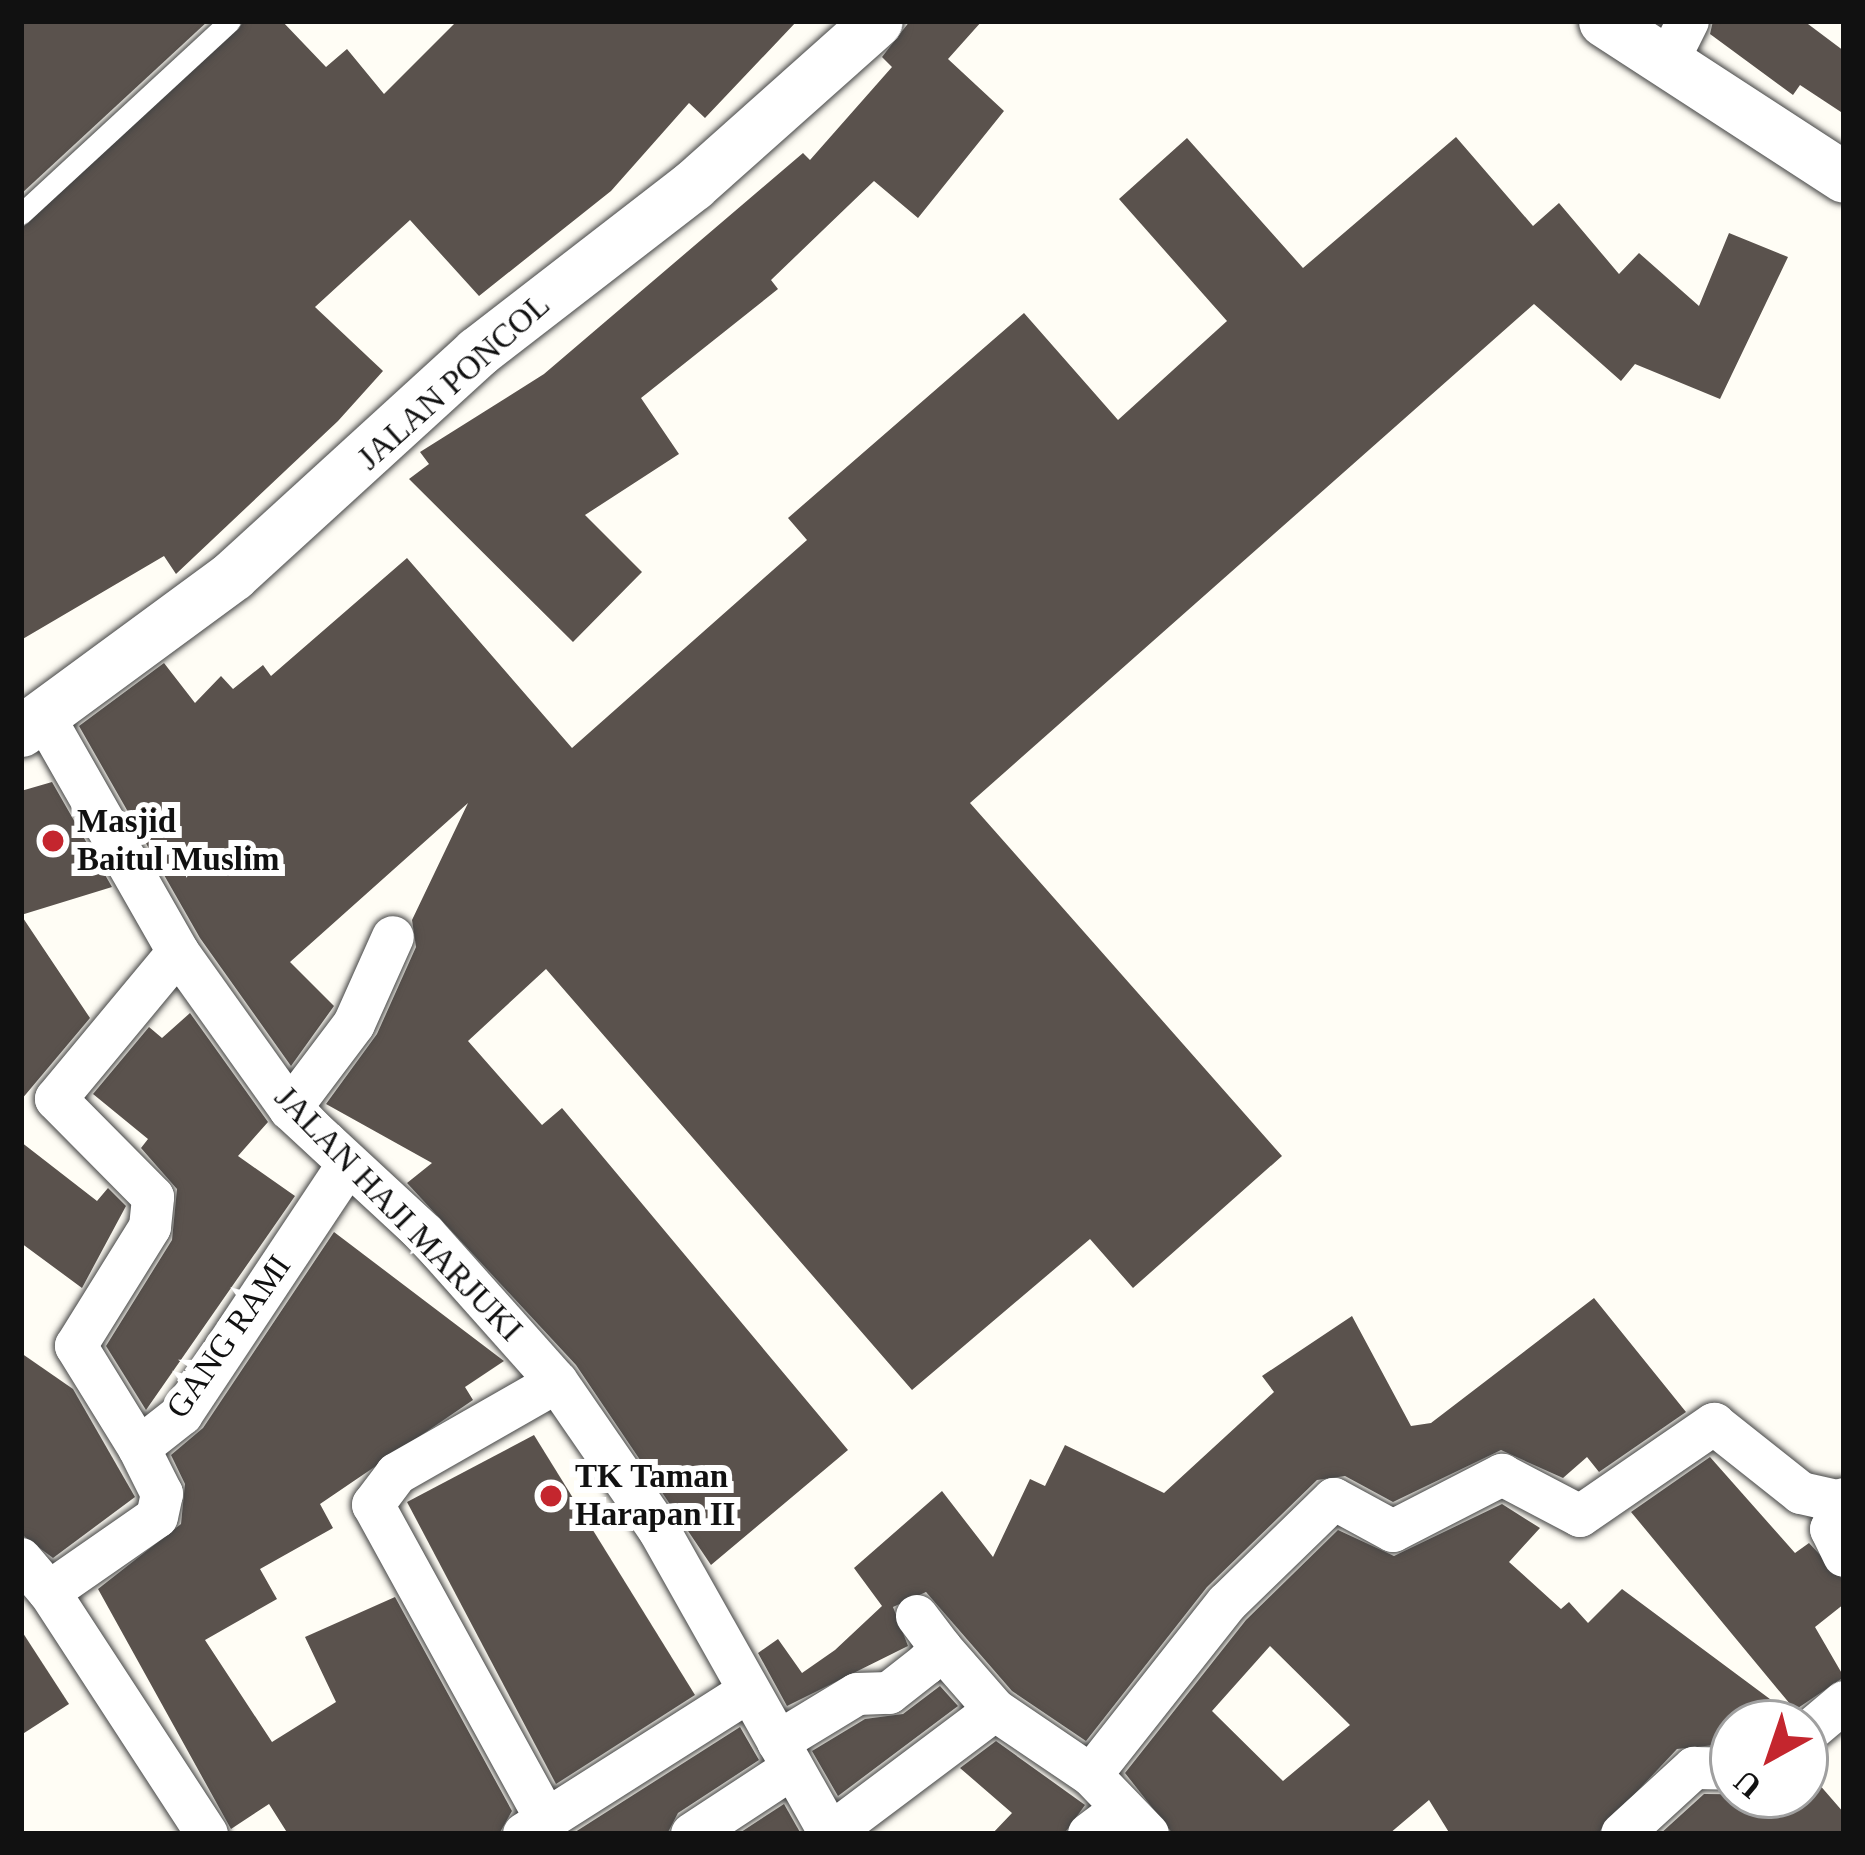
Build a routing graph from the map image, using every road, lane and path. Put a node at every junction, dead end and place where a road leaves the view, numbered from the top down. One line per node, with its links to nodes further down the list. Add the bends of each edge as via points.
1 (230, 21): 6 (lane)
2 (877, 21): 7 (street, JALAN PONCOL, via 693,185 477,352 233,575)
3 (1604, 21): 4 (street)
4 (1677, 43): 5 (street)
5 (1844, 177)
6 (21, 214)
7 (32, 723): 9 (street, JALAN HAJI MARJUKI)
8 (393, 938): 10 (street, via 354,1024)
9 (178, 952): 10 (street, JALAN HAJI MARJUKI); 13 (street, via 56,1100 154,1197 150,1227 76,1346)
10 (290, 1109): 11 (street, JALAN HAJI MARJUKI)
11 (347, 1166): 12 (street, JALAN HAJI MARJUKI, via 425,1234); 13 (street, GANG RAMI, via 182,1414)
12 (557, 1382): 18 (street, JALAN HAJI MARJUKI, via 659,1530); 24 (street, via 396,1474 373,1505)
13 (140, 1448): 17 (street, GANG RAMI, via 162,1510)
14 (1842, 1501): 15 (street, via 1831,1529); 22 (street, via 1801,1492 1703,1424 1580,1516 1502,1475 1394,1531 1326,1502 1227,1603)
15 (1844, 1556)
16 (21, 1558): 17 (street)
17 (49, 1592): 25 (street)
18 (746, 1693): 20 (street, JALAN HAJI MARJUKI); 24 (street)
19 (995, 1710): 20 (street, via 929,1632 889,1693 857,1694); 22 (street); 27 (street)
20 (784, 1756): 26 (street); 27 (street, JALAN HAJI MARJUKI)
21 (1709, 1768): 28 (street, via 1694,1768)
22 (1091, 1775): 23 (street)
23 (1119, 1826)
24 (535, 1827)
25 (207, 1834)
26 (692, 1834)
27 (830, 1834)
28 (1622, 1834)

